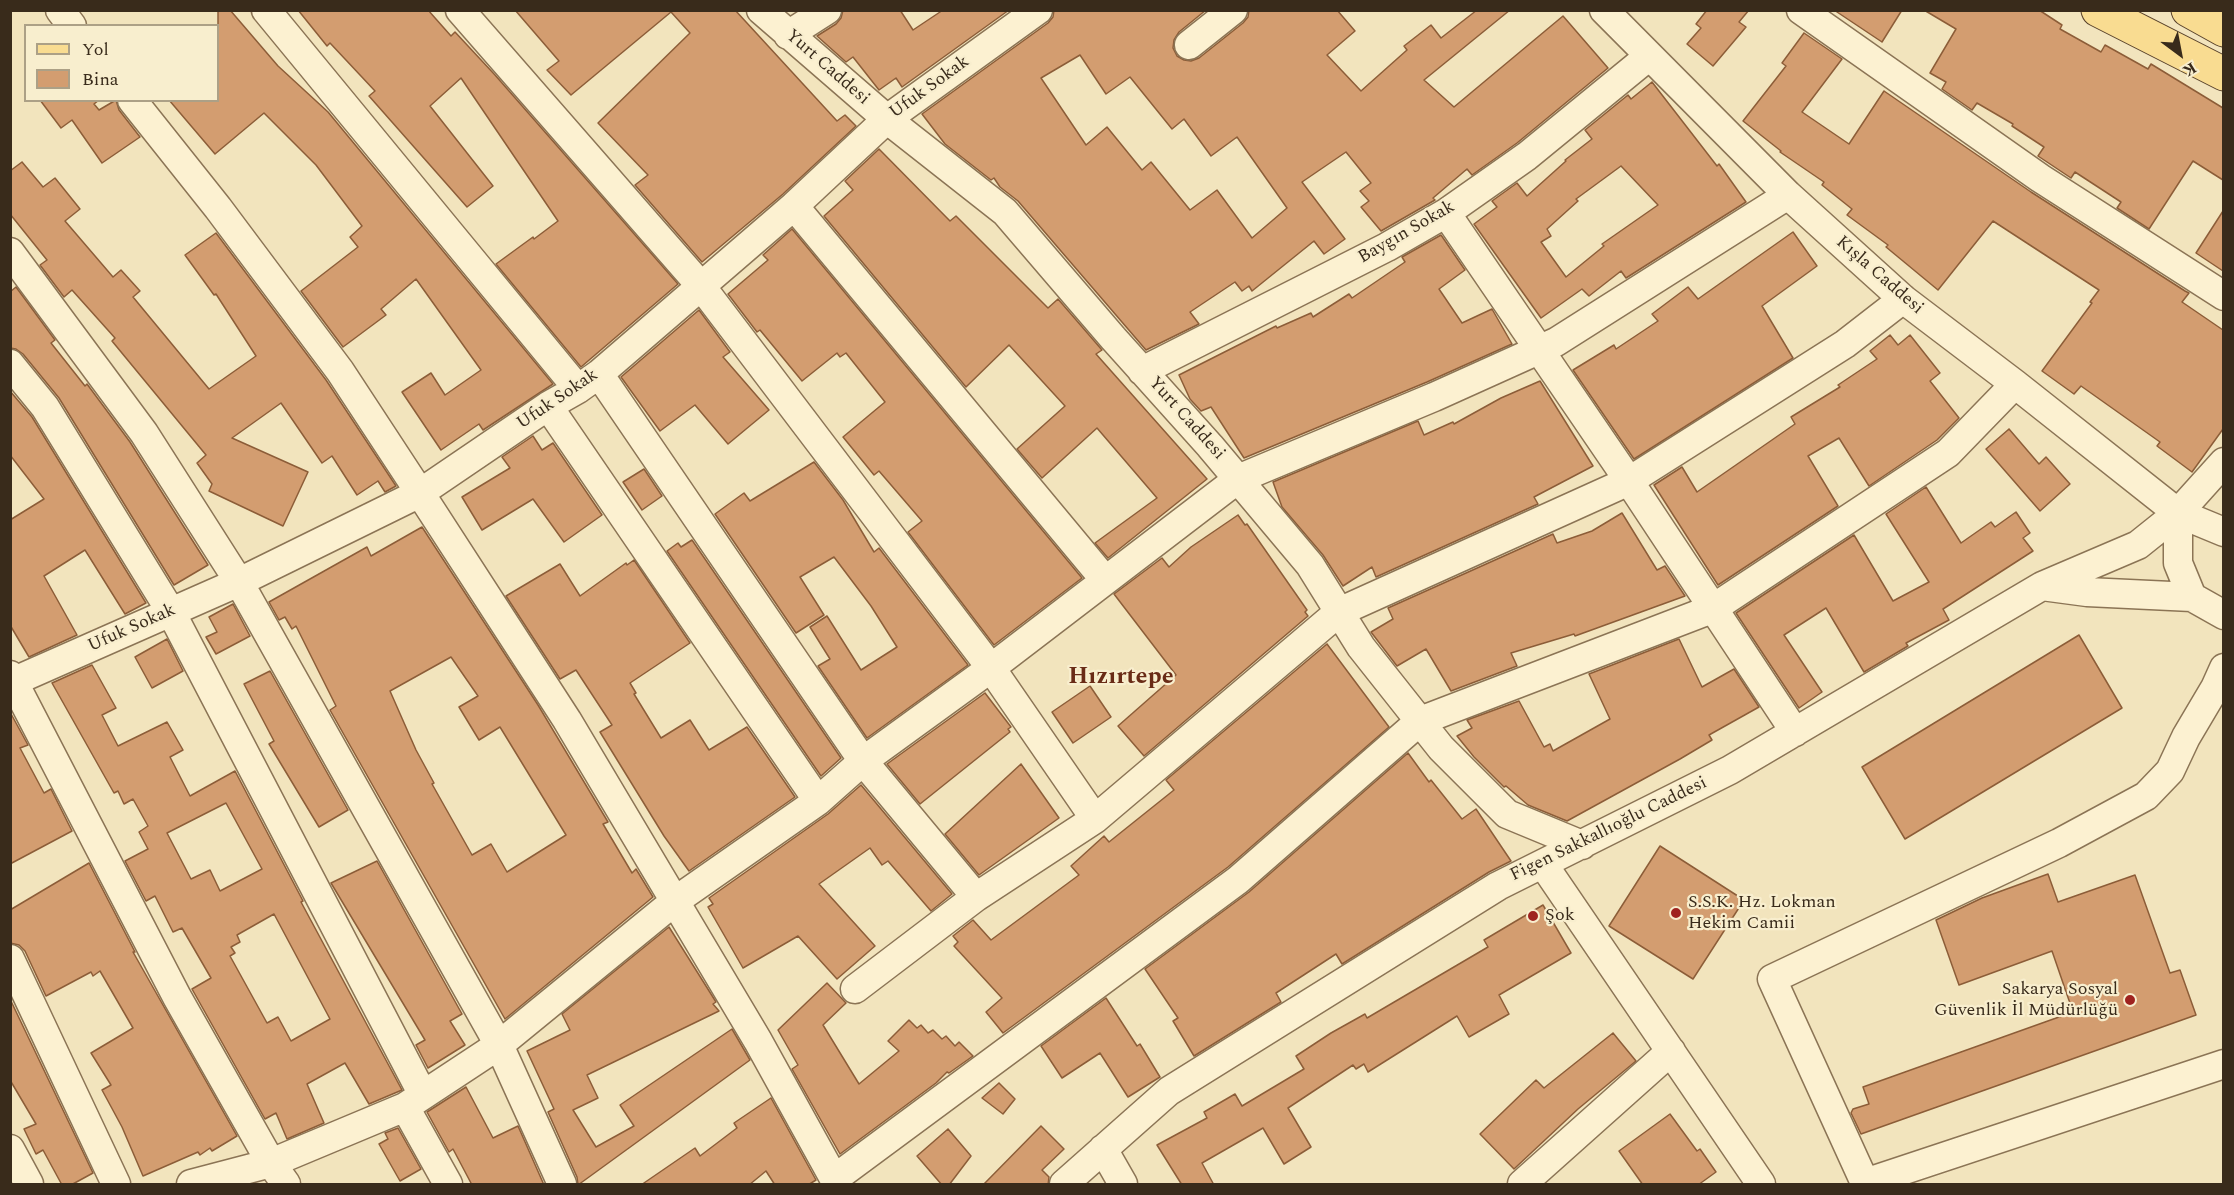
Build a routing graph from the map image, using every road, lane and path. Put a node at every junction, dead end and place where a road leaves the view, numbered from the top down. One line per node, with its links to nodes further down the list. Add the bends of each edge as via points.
1 (60, 10): 12 (street)
2 (266, 10): 30 (street)
3 (460, 10): 24 (street)
4 (761, 10): 14 (street, Yurt Caddesi)
5 (827, 10): 14 (street)
6 (1038, 10): 19 (street, Ufuk Sokak)
7 (1233, 10): 15 (street)
8 (1801, 10): 25 (street, via 2040,178)
9 (2098, 10): 17 (main road)
10 (2188, 10): 13 (main road)
11 (1620, 16): 16 (street, Kışla Caddesi)
12 (70, 24)
13 (2223, 30)
14 (788, 35): 19 (street, Yurt Caddesi)
15 (1189, 45)
16 (1648, 57): 20 (street, Kışla Caddesi); 22 (street, Baygın Sokak, via 1527,156)
17 (2223, 74)
18 (134, 102): 36 (street, via 340,371)
19 (886, 119): 21 (street, Ufuk Sokak); 29 (street, Yurt Caddesi, via 1005,212)
20 (1788, 195): 26 (street, Kışla Caddesi); 27 (street)
21 (794, 206): 24 (street, Ufuk Sokak); 39 (street)
22 (1446, 213): 27 (street); 29 (street, Baygın Sokak)
23 (10, 252): 40 (street, via 144,433)
24 (701, 286): 30 (street, Ufuk Sokak); 47 (street)
25 (2223, 296)
26 (1903, 299): 31 (street, Kışla Caddesi); 35 (street, via 1845,344)
27 (1539, 349): 34 (street); 35 (street)
28 (10, 364): 44 (street, via 45,407)
29 (1143, 371): 34 (street, Yurt Caddesi)
30 (588, 382): 32 (street, Ufuk Sokak); 52 (street)
31 (2015, 384): 37 (street, Kışla Caddesi); 43 (street, via 1948,453)
32 (548, 406): 36 (street, Ufuk Sokak); 53 (street)
33 (2223, 462): 37 (street, Figen Sakkallıoğlu Caddesi)
34 (1238, 479): 39 (street); 45 (street, Yurt Caddesi, via 1310,565)
35 (1629, 481): 43 (street); 45 (street)
36 (420, 493): 40 (street, Ufuk Sokak); 58 (street, via 567,720)
37 (2178, 513): 38 (street, Kışla Caddesi); 41 (street, Figen Sakkallıoğlu Caddesi, via 2138,545); 42 (street, via 2178,563)
38 (2223, 532)
39 (1105, 580): 47 (street)
40 (238, 582): 44 (street, Ufuk Sokak); 61 (street)
41 (2042, 585): 42 (street, via 2087,592); 51 (street, Figen Sakkallıoğlu Caddesi)
42 (2192, 597): 46 (street)
43 (1712, 609): 50 (street); 51 (street)
44 (171, 612): 49 (street, Ufuk Sokak); 64 (street)
45 (1339, 612): 50 (street, Yurt Caddesi); 54 (street)
46 (2223, 615)
47 (991, 668): 52 (street); 54 (street)
48 (2223, 669): 63 (street, via 2170,771 2146,796 2059,843 1772,980 1865,1182)
49 (12, 680): 67 (street, via 177,997)
50 (1420, 721): 55 (street, Yurt Caddesi, via 1507,814); 68 (street, via 1238,880)
51 (1794, 732): 55 (street, Figen Sakkallıoğlu Caddesi, via 1730,770)
52 (863, 761): 53 (street); 57 (street)
53 (818, 801): 58 (street)
54 (1095, 819): 57 (street)
55 (1582, 845): 56 (street, Figen Sakkallıoğlu Caddesi)
56 (1543, 864): 62 (street); 66 (street, Figen Sakkallıoğlu Caddesi, via 1498,885 1169,1091)
57 (976, 897): 60 (street)
58 (675, 901): 61 (street); 68 (street)
59 (10, 958): 70 (street)
60 (855, 989)
61 (499, 1045): 64 (street); 73 (street)
62 (1671, 1051): 76 (street); 77 (street)
63 (2223, 1064)
64 (414, 1101): 67 (street); 72 (street)
65 (10, 1149): 69 (street)
66 (1103, 1149): 74 (street, Figen Sakkallıoğlu Caddesi); 75 (street)
67 (278, 1174): 71 (street)
68 (836, 1182)
69 (29, 1185)
70 (116, 1185)
71 (191, 1185)
72 (448, 1185)
73 (561, 1185)
74 (1064, 1185)
75 (1123, 1185)
76 (1522, 1185)
77 (1761, 1185)

